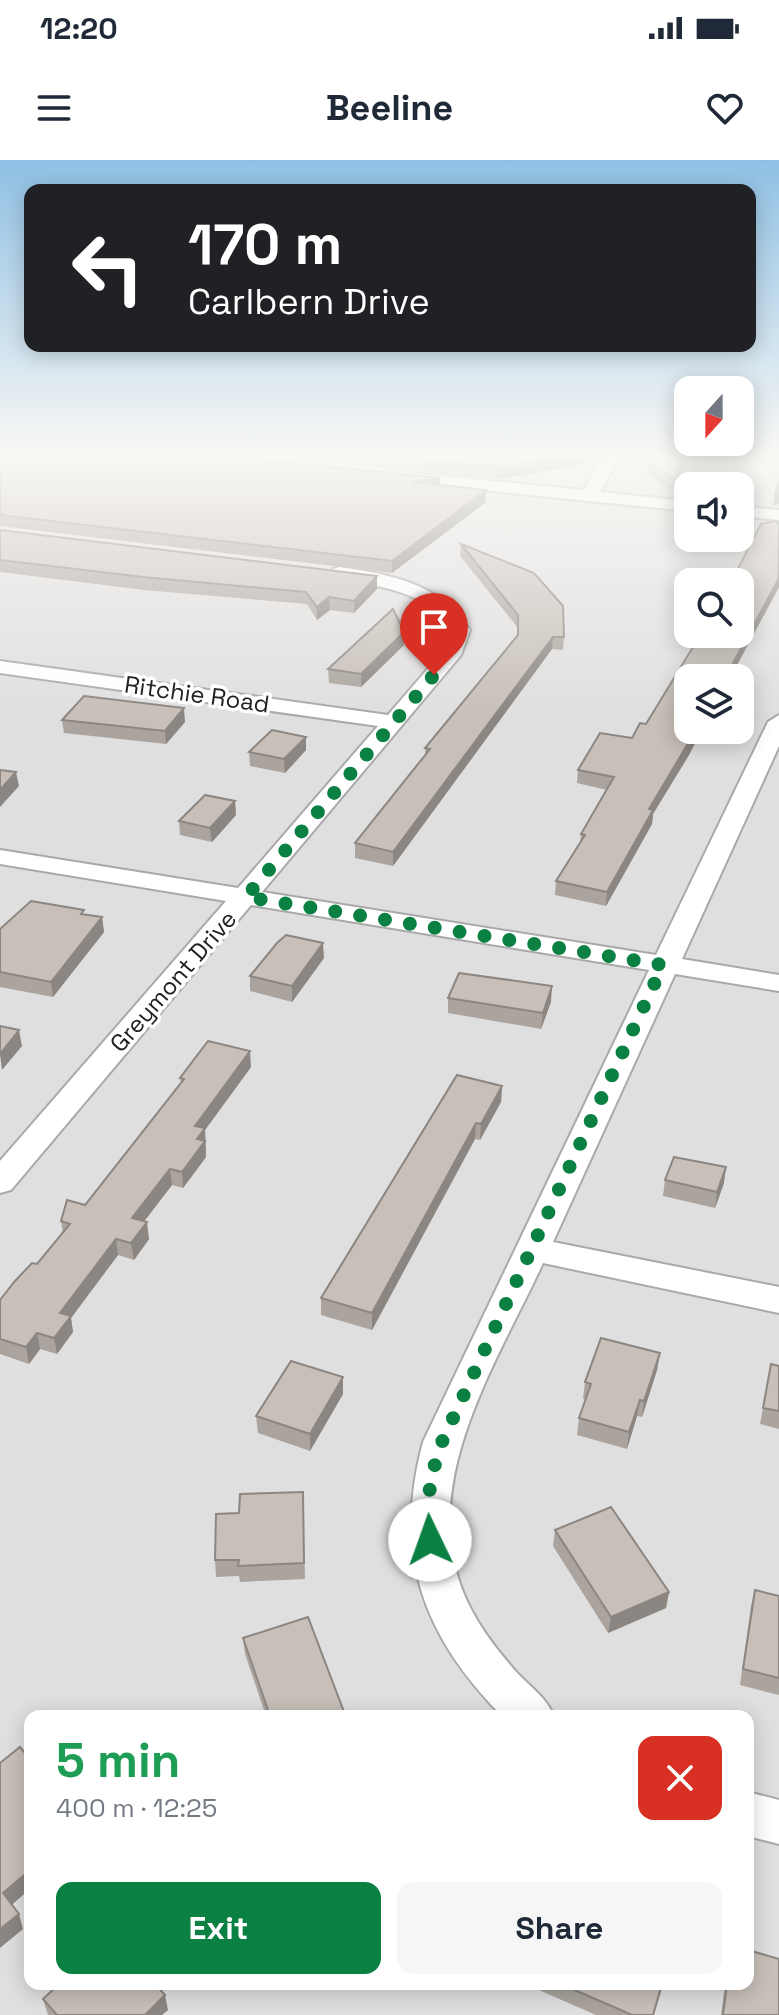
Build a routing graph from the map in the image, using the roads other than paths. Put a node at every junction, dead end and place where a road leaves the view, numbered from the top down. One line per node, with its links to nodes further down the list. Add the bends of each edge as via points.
1 (319, 571): 3 (street, Greymont Drive, via 392,582 439,602 454,616 460,630 454,651)
2 (0, 667): 3 (street, Ritchie Road)
3 (393, 722): 7 (street, Greymont Drive)
4 (779, 722): 5 (street)
5 (769, 768): 8 (street)
6 (0, 857): 7 (street)
7 (246, 897): 8 (street); 10 (street, Greymont Drive)
8 (663, 965): 9 (street); 12 (street)
9 (779, 983)
10 (13, 1148): 11 (street, Greymont Drive)
11 (0, 1182)
12 (531, 1249): 13 (street); 14 (street, via 442,1442 426,1511 434,1569 457,1628 497,1684)
13 (779, 1300)
14 (525, 1710)
15 (754, 1816): 16 (street)
16 (779, 1822)

